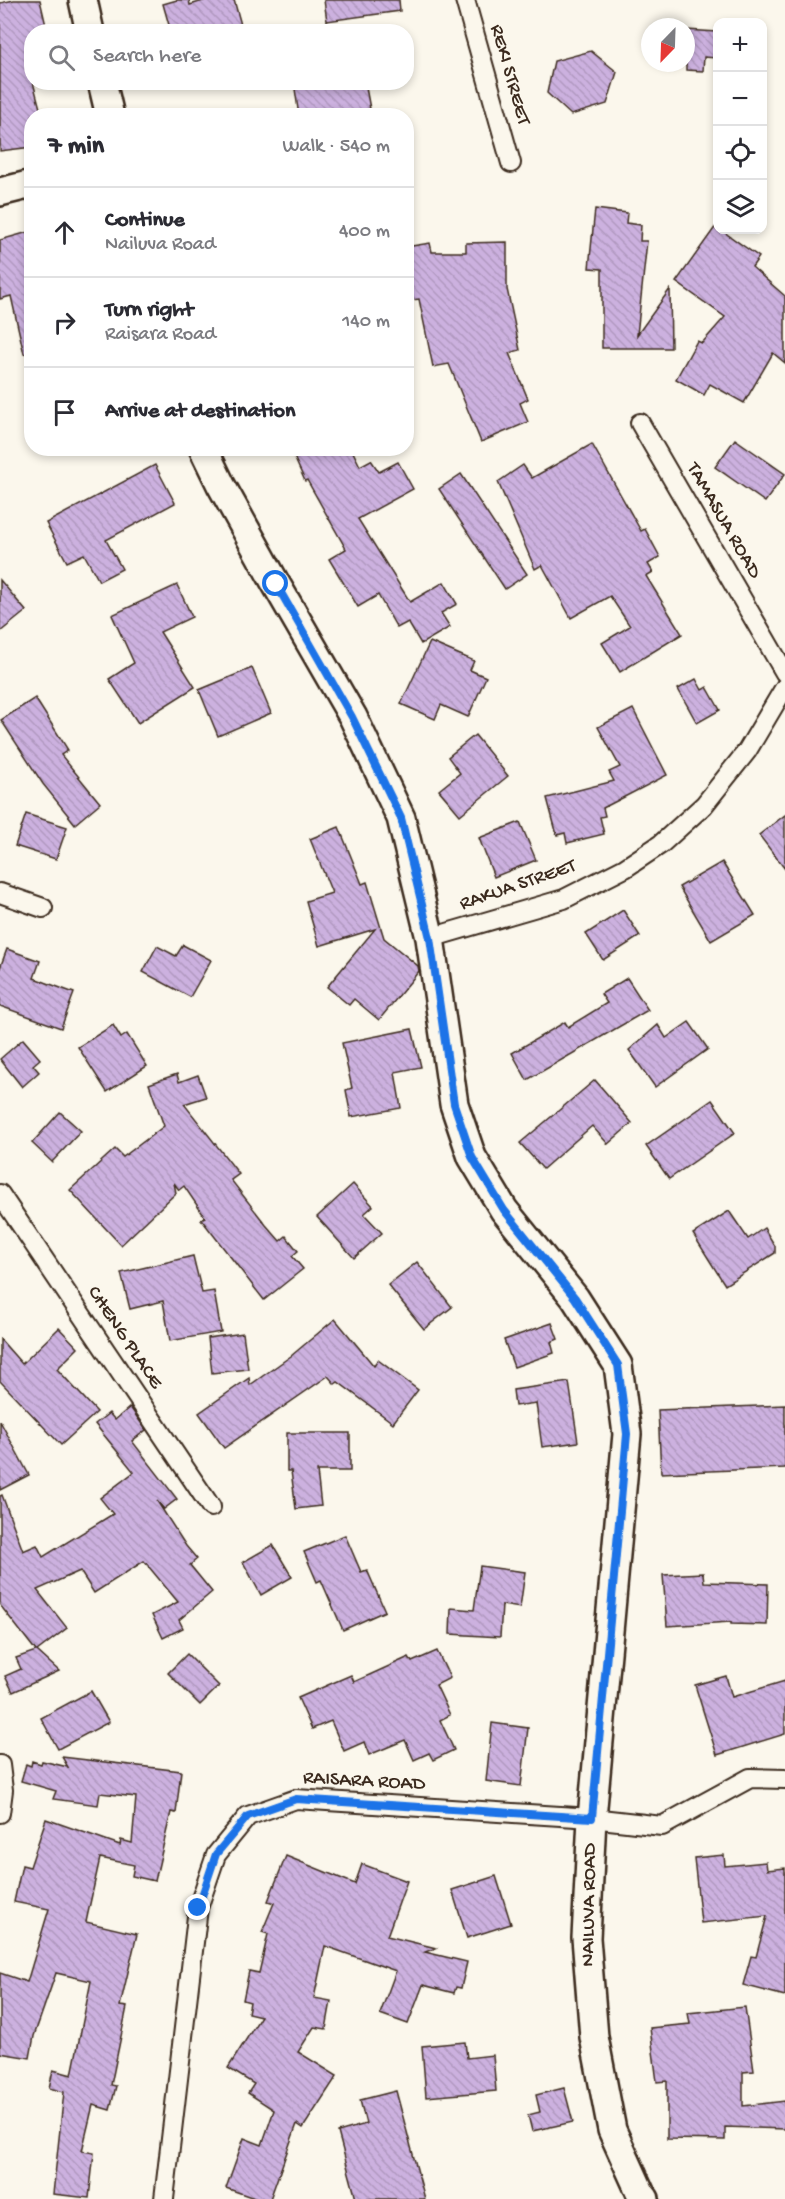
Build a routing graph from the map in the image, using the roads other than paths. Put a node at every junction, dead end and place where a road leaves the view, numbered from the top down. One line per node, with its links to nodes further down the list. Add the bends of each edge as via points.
1 (83, 0): 3 (main road)
2 (465, 0): 6 (street, REKI STREET)
3 (88, 24)
4 (104, 90): 5 (main road)
5 (108, 108)
6 (511, 163)
7 (24, 186): 8 (main road)
8 (0, 192)
9 (640, 423): 11 (street, TAMASUA ROAD)
10 (207, 456): 15 (main road, NAILUVA ROAD, via 352,717 401,818)
11 (785, 673)
12 (785, 687): 15 (street, RAKUA STREET, via 747,752 704,805 661,844 625,868 564,898)
13 (0, 893): 14 (street)
14 (43, 908)
15 (430, 938): 21 (main road, NAILUVA ROAD, via 454,1104 472,1157 504,1210 575,1298 618,1365 627,1434)
16 (0, 1194): 17 (street, CHENG PLACE)
17 (211, 1507)
18 (0, 1765): 20 (street)
19 (785, 1779): 21 (street, RAISARA ROAD, via 750,1778 662,1826)
20 (0, 1813)
21 (592, 1818): 22 (street, RAISARA ROAD, via 296,1799 248,1816 216,1854 198,1908); 23 (main road, NAILUVA ROAD, via 586,1938 594,2037 612,2130)
22 (165, 2199)
23 (645, 2199)

